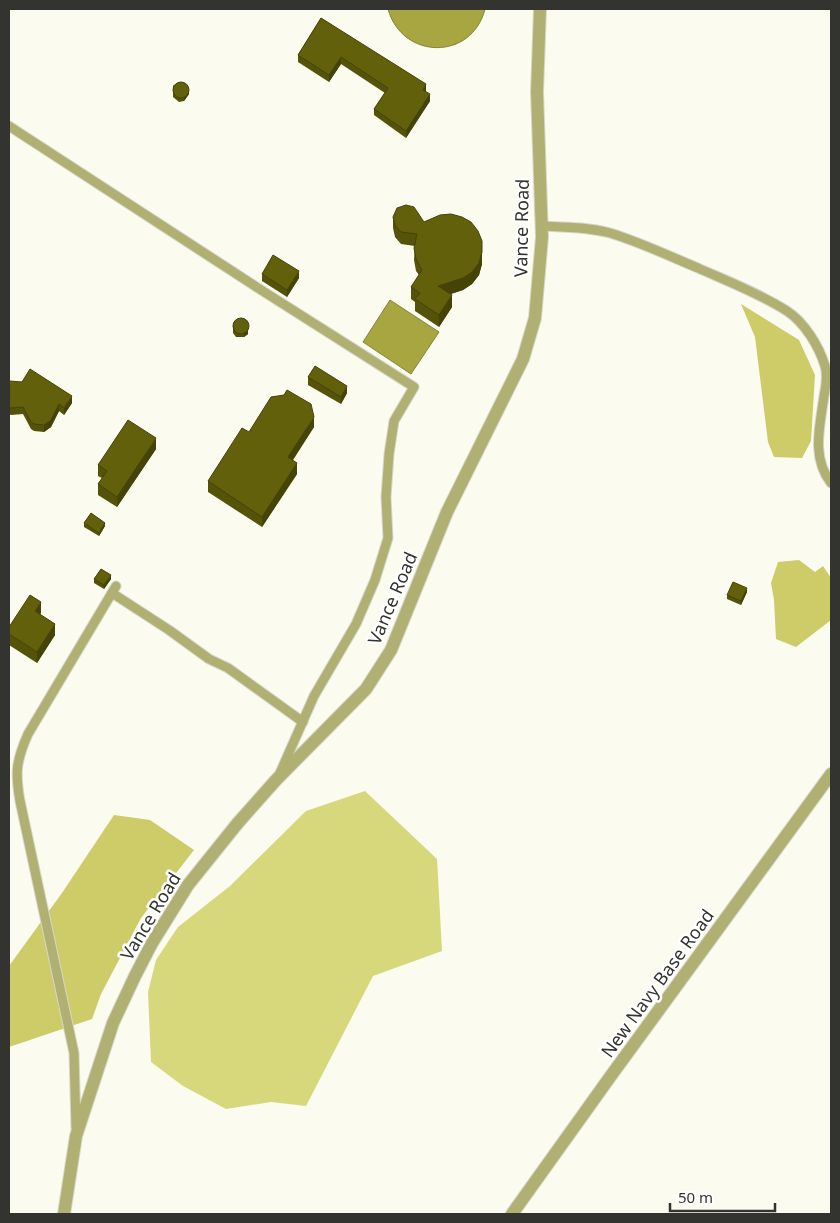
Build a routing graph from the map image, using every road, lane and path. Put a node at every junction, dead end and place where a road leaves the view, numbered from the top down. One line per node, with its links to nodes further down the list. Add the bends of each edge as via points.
1 (540, 9): 3 (street, Vance Road, via 537,92)
2 (9, 126): 5 (lane, via 414,387 394,421 386,497 388,538 375,580 356,624 314,696)
3 (542, 226): 4 (lane, via 609,233 745,288 788,311 817,346 826,367 819,458); 7 (street, Vance Road, via 535,318 523,358 447,512 391,650 366,688)
4 (831, 483)
5 (303, 722): 7 (lane); 8 (lane, via 114,590 28,734 19,753 16,777 74,1053)
6 (831, 774): 10 (street, New Navy Base Road)
7 (276, 780): 8 (street, Vance Road, via 188,885 152,943 113,1023)
8 (76, 1136): 9 (street, Vance Road)
9 (64, 1214)
10 (512, 1214)

